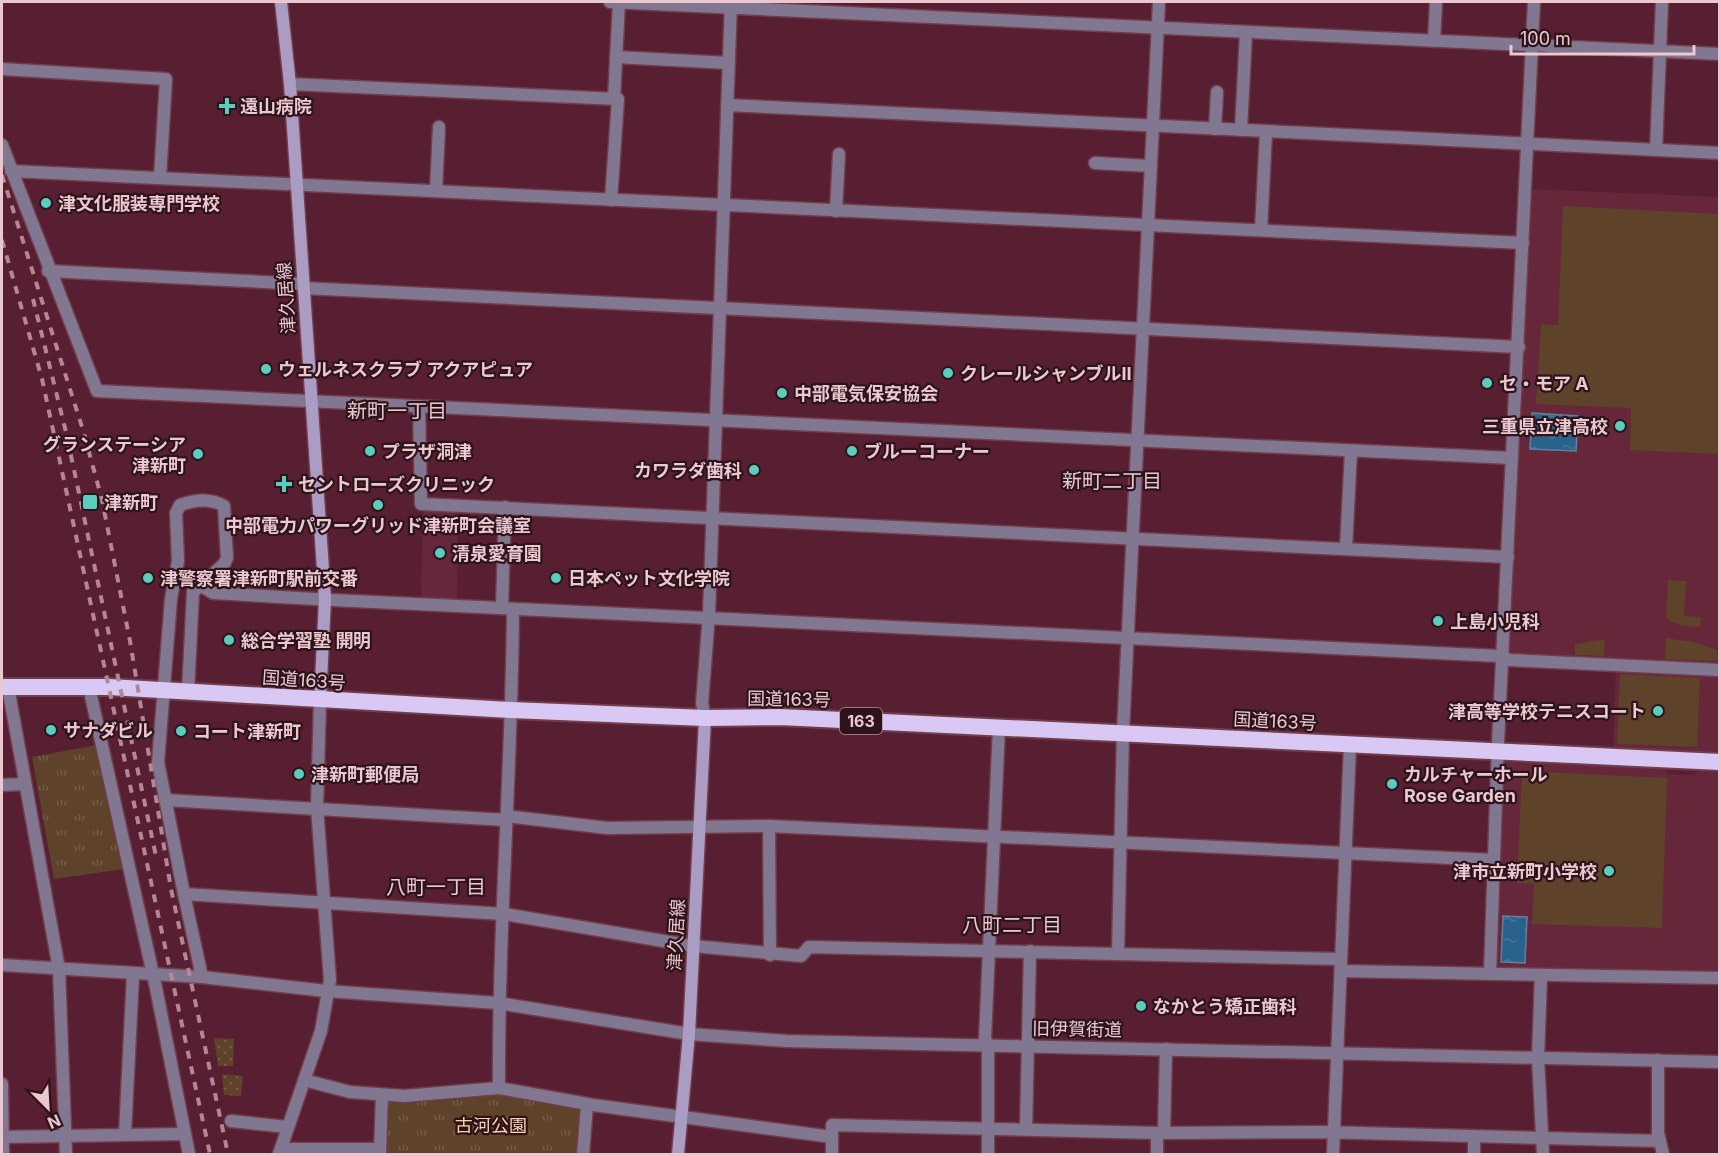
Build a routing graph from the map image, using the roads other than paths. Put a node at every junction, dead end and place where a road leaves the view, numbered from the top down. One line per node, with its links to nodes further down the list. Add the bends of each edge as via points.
1 (281, 2): 18 (main road, 津久居線)
2 (610, 2): 3 (street)
3 (619, 2): 8 (street); 15 (street)
4 (1159, 2): 9 (street)
5 (1436, 2): 11 (street)
6 (1534, 2): 12 (street)
7 (1662, 2): 13 (street)
8 (731, 4): 9 (street); 16 (street)
9 (1158, 28): 10 (street); 22 (street)
10 (1246, 32): 11 (street); 25 (street)
11 (1434, 41): 12 (street)
12 (1532, 45): 13 (street); 27 (street)
13 (1660, 51): 14 (street); 29 (street)
14 (1719, 54)
15 (616, 57): 16 (street); 20 (street)
16 (729, 63): 21 (street)
17 (2, 69): 35 (street, via 166,79)
18 (290, 84): 20 (street); 36 (main road, 津久居線)
19 (1217, 92): 24 (street)
20 (614, 99): 38 (street, via 618,99)
21 (728, 105): 22 (street); 39 (street)
22 (1153, 126): 24 (street); 33 (street)
23 (439, 127): 37 (street)
24 (1215, 129): 25 (street)
25 (1241, 130): 26 (street)
26 (1266, 132): 27 (street); 42 (street)
27 (1528, 144): 29 (street); 43 (street)
28 (2, 145): 34 (street)
29 (1656, 150): 30 (street)
30 (1719, 153)
31 (839, 154): 40 (street)
32 (1095, 163): 33 (street)
33 (1151, 166): 41 (street)
34 (11, 171): 35 (street); 44 (street)
35 (160, 178): 36 (street)
36 (295, 185): 37 (street); 45 (main road, 津久居線)
37 (436, 192): 38 (street)
38 (611, 200): 39 (street)
39 (724, 205): 40 (street); 46 (street)
40 (836, 211): 41 (street)
41 (1149, 225): 42 (street); 47 (street)
42 (1261, 230): 43 (street)
43 (1523, 243): 48 (street)
44 (48, 272): 45 (street); 49 (street, via 97,391)
45 (303, 286): 46 (street); 49 (main road, 津久居線)
46 (720, 308): 47 (street); 51 (street)
47 (1144, 330): 48 (street); 52 (street)
48 (1518, 346): 54 (street)
49 (310, 400): 50 (street); 61 (main road, 津久居線)
50 (419, 406): 51 (street); 55 (street, via 421,504)
51 (716, 419): 52 (street); 56 (street)
52 (1138, 440): 53 (street); 57 (street)
53 (1351, 452): 54 (street); 58 (street)
54 (1512, 458): 59 (street)
55 (505, 507): 56 (street); 62 (street)
56 (712, 518): 57 (street); 63 (street)
57 (1134, 539): 58 (street); 64 (street)
58 (1346, 548): 59 (street)
59 (1508, 557): 65 (street)
60 (200, 585): 61 (street, via 213,593); 69 (street, via 227,558 226,514 224,506 216,501 189,502 180,505 176,513 178,561 171,599); 70 (street, via 193,592)
61 (325, 599): 62 (street); 71 (main road, 津久居線)
62 (508, 609): 63 (street); 72 (street)
63 (707, 618): 64 (street); 73 (street, via 702,703)
64 (1129, 639): 65 (street); 75 (street)
65 (1504, 658): 66 (street); 77 (street)
66 (1719, 670)
67 (5, 687): 68 (highway, 国道163号 / 163); 79 (street)
68 (89, 687): 69 (highway, 国道163号 / 163); 103 (street)
69 (165, 690): 70 (highway, 国道163号 / 163); 81 (street, via 158,762)
70 (188, 692): 71 (highway, 国道163号 / 163)
71 (320, 701): 72 (highway, 国道163号 / 163); 82 (street)
72 (511, 710): 73 (highway, 国道163号 / 163); 83 (street)
73 (705, 718): 74 (highway, 国道163号 / 163, via 780,717); 85 (main road, 津久居線)
74 (999, 727): 75 (highway, 国道163号 / 163); 86 (street)
75 (1123, 732): 76 (highway, 国道163号 / 163); 87 (street)
76 (1350, 745): 77 (highway, 国道163号 / 163); 88 (street)
77 (1498, 751): 78 (highway, 国道163号 / 163); 89 (street)
78 (1719, 762)
79 (25, 784): 80 (street); 100 (street)
80 (2, 785)
81 (165, 800): 82 (street); 90 (street)
82 (316, 807): 83 (street); 91 (street)
83 (506, 818): 85 (street, via 607,828); 92 (street)
84 (769, 826): 85 (street); 86 (street); 97 (street)
85 (700, 827): 93 (main road, 津久居線)
86 (993, 836): 87 (street); 94 (street)
87 (1119, 843): 88 (street); 96 (street)
88 (1346, 853): 89 (street); 99 (street)
89 (1494, 860): 102 (street)
90 (184, 894): 91 (street); 105 (street)
91 (324, 904): 92 (street); 107 (street, via 330,980)
92 (504, 914): 93 (street); 108 (street)
93 (693, 946): 97 (street); 109 (main road, 津久居線)
94 (990, 950): 95 (street); 97 (street, via 809,947 801,956); 110 (street, via 985,1039)
95 (1030, 951): 96 (street); 111 (street)
96 (1118, 952): 99 (street)
97 (770, 955)
98 (2, 965): 100 (street, 旧伊賀街道)
99 (1341, 965): 102 (street); 113 (street)
100 (59, 969): 101 (street, 旧伊賀街道); 131 (street)
101 (133, 974): 103 (street, 旧伊賀街道); 128 (street)
102 (1490, 974): 104 (street)
103 (153, 975): 105 (street, 旧伊賀街道); 129 (street)
104 (1541, 975): 106 (street); 114 (street)
105 (202, 977): 107 (street, 旧伊賀街道)
106 (1719, 978)
107 (326, 991): 108 (street, 旧伊賀街道); 117 (street, via 321,1032)
108 (498, 1004): 109 (street, 旧伊賀街道); 119 (street)
109 (689, 1034): 110 (street, 旧伊賀街道, via 788,1041); 122 (main road, 津久居線)
110 (988, 1045): 111 (street, 旧伊賀街道); 125 (street)
111 (1028, 1045): 112 (street, 旧伊賀街道); 126 (street)
112 (1166, 1049): 113 (street, 旧伊賀街道); 127 (street)
113 (1337, 1053): 114 (street, 旧伊賀街道); 130 (street)
114 (1538, 1058): 115 (street, 旧伊賀街道); 135 (street)
115 (1658, 1060): 116 (street, 旧伊賀街道); 136 (street)
116 (1719, 1062)
117 (304, 1080): 120 (street, via 350,1092); 124 (street)
118 (2, 1084): 132 (street)
119 (499, 1088): 120 (street); 121 (street)
120 (382, 1095): 138 (street)
121 (587, 1104): 122 (street); 142 (street)
122 (680, 1118): 133 (street); 143 (main road, 津久居線)
123 (231, 1121): 124 (street)
124 (288, 1127): 137 (street)
125 (989, 1129): 126 (street); 133 (street, via 832,1125); 145 (street)
126 (1026, 1129): 127 (street)
127 (1161, 1132): 130 (street); 146 (street)
128 (125, 1134): 129 (street); 131 (street)
129 (185, 1134): 141 (street)
130 (1334, 1134): 134 (street); 147 (street)
131 (66, 1135): 132 (street); 140 (street)
132 (2, 1137): 139 (street)
133 (832, 1137): 144 (street)
134 (1474, 1137): 135 (street); 148 (street)
135 (1542, 1139): 136 (street); 149 (street)
136 (1660, 1141): 150 (street)
137 (280, 1152): 138 (street)
138 (380, 1152)
139 (3, 1155)
140 (66, 1155)
141 (189, 1155)
142 (583, 1155)
143 (678, 1155)
144 (832, 1155)
145 (988, 1155)
146 (1157, 1155)
147 (1333, 1155)
148 (1474, 1155)
149 (1543, 1155)
150 (1663, 1155)

